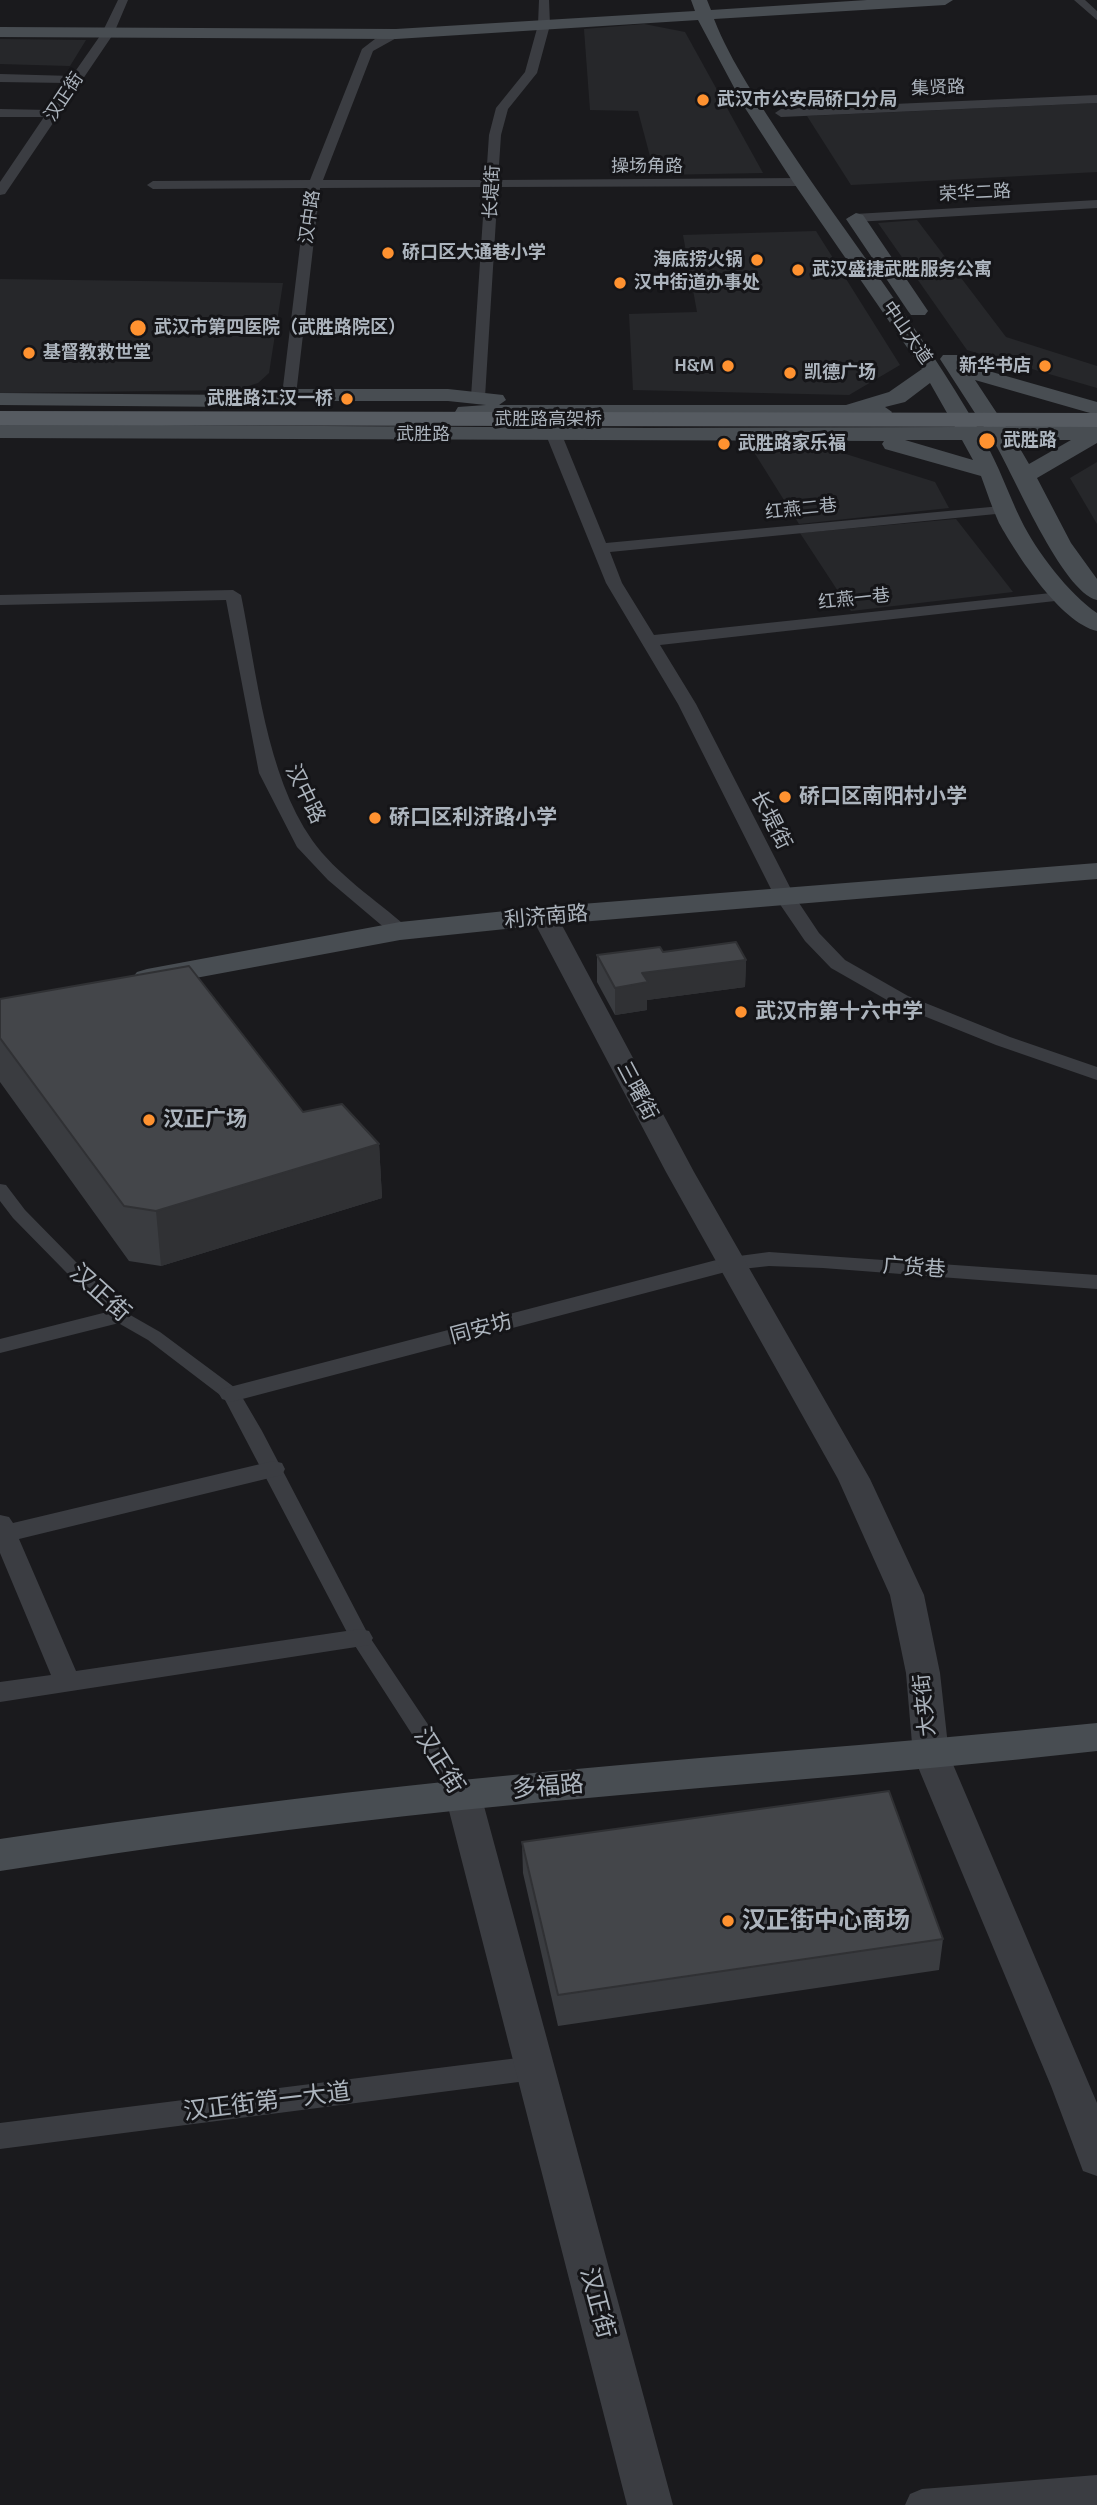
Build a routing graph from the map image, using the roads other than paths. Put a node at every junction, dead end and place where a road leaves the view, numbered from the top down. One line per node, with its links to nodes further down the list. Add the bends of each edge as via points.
1 (123, 0): 11 (street, 汉正街)
2 (544, 0): 9 (street, 长堤街)
3 (877, 0): 6 (main road)
4 (945, 0): 6 (main road)
5 (1079, 0): 8 (street)
6 (723, 7): 7 (main road); 14 (main road)
7 (701, 8): 9 (main road); 24 (main road, 中山大道, via 754,108)
8 (1097, 17)
9 (544, 23): 11 (main road, via 397,31); 12 (main road); 27 (street, 长堤街, via 531,73 502,108 495,135)
10 (0, 30): 11 (main road)
11 (109, 31): 13 (main road); 17 (street, 汉正街)
12 (396, 34): 13 (main road); 15 (street)
13 (343, 35): 15 (street)
14 (737, 36)
15 (368, 49): 26 (street, 汉中路)
16 (0, 78): 17 (street)
17 (75, 80): 22 (street, 汉正街)
18 (769, 93): 21 (main road)
19 (1097, 99): 21 (street, 集贤路)
20 (0, 113): 22 (street)
21 (781, 113): 23 (main road)
22 (52, 114): 28 (street, 汉正街)
23 (795, 132)
24 (802, 183): 27 (street, 操场角路); 35 (main road, 中山大道)
25 (153, 185): 26 (street, 操场角路)
26 (314, 186): 27 (street, 操场角路); 36 (street, 汉中路)
27 (493, 186): 37 (street, 长堤街)
28 (1, 187)
29 (841, 199): 31 (main road, 中山大道)
30 (1097, 204): 31 (street, 荣华二路)
31 (855, 218): 32 (main road, 中山大道)
32 (928, 326)
33 (942, 348): 34 (main road, 中山大道)
34 (956, 368): 40 (main road); 44 (main road, 中山大道)
35 (934, 371): 43 (main road, via 897,397); 45 (main road, 中山大道)
36 (289, 395): 37 (main road); 39 (main road)
37 (478, 397): 42 (main road)
38 (0, 399): 39 (main road)
39 (239, 401): 41 (main road)
40 (1097, 410): 44 (main road, 武胜路)
41 (174, 411): 42 (main road, 武胜路); 46 (main road, 武胜路)
42 (588, 411): 43 (main road, 武胜路)
43 (831, 411): 45 (main road, 武胜路)
44 (985, 411): 45 (main road, 武胜路); 52 (main road, 中山大道)
45 (957, 412): 51 (main road, 中山大道)
46 (0, 415): 47 (main road, 武胜路高架桥)
47 (1097, 420)
48 (0, 425): 49 (main road, 武胜路高架桥)
49 (1097, 426)
50 (0, 431): 54 (main road, 武胜路)
51 (969, 432): 52 (main road, 武胜路); 56 (main road, 武胜路); 58 (main road, 中山大道)
52 (998, 432): 53 (main road, 武胜路); 59 (main road, 中山大道)
53 (1097, 433): 59 (main road)
54 (342, 434): 55 (main road, 武胜路); 57 (main road, via 240,442)
55 (554, 435): 56 (main road, 武胜路); 61 (street, 长堤街)
56 (817, 435): 58 (main road, via 909,447)
57 (0, 444)
58 (991, 472): 60 (main road, 中山大道)
59 (1024, 476): 62 (main road, 中山大道, via 1059,545 1079,576)
60 (1006, 509): 61 (street, 红燕二巷); 63 (main road, 中山大道, via 1035,562)
61 (601, 548): 66 (street, 长堤街, via 614,583)
62 (1097, 593)
63 (1064, 595): 65 (main road, 中山大道); 66 (street, 红燕一巷)
64 (0, 600): 70 (street, 汉中路, via 233,595 268,773 304,843)
65 (1097, 624)
66 (649, 641): 68 (street, 长堤街, via 687,704)
67 (1097, 872): 68 (main road, 利济南路)
68 (785, 897): 69 (main road, 利济南路); 72 (street, 长堤街, via 812,937 838,964 901,1000)
69 (544, 916): 70 (main road, 利济南路); 74 (street, 三曙街)
70 (400, 931): 71 (main road, 利济南路)
71 (122, 982)
72 (1097, 1074)
73 (0, 1189): 76 (street, 汉正街)
74 (732, 1264): 75 (street, 广货巷, via 769,1259 823,1261); 78 (street, 同安坊); 85 (street, 大夹街, via 854,1479 907,1595 923,1673)
75 (1097, 1282)
76 (119, 1316): 77 (street); 78 (street, 汉正街, via 154,1336)
77 (0, 1346)
78 (231, 1394): 79 (street, 汉正街)
79 (273, 1469): 80 (street); 81 (street, 汉正街)
80 (2, 1529): 82 (street)
81 (360, 1638): 82 (street); 86 (street, 汉正街)
82 (67, 1682): 83 (street)
83 (0, 1692)
84 (1097, 1737): 85 (main road, 多福路)
85 (931, 1755): 86 (main road, 多福路); 90 (street, 大夹街, via 1071,2086)
86 (463, 1795): 87 (main road, 多福路); 88 (street, 汉正街)
87 (0, 1855)
88 (534, 2068): 89 (street, 汉正街第一大道); 92 (street, 汉正街)
89 (0, 2136)
90 (1097, 2159)
91 (1097, 2491): 93 (street)
92 (650, 2505)
93 (922, 2505)

